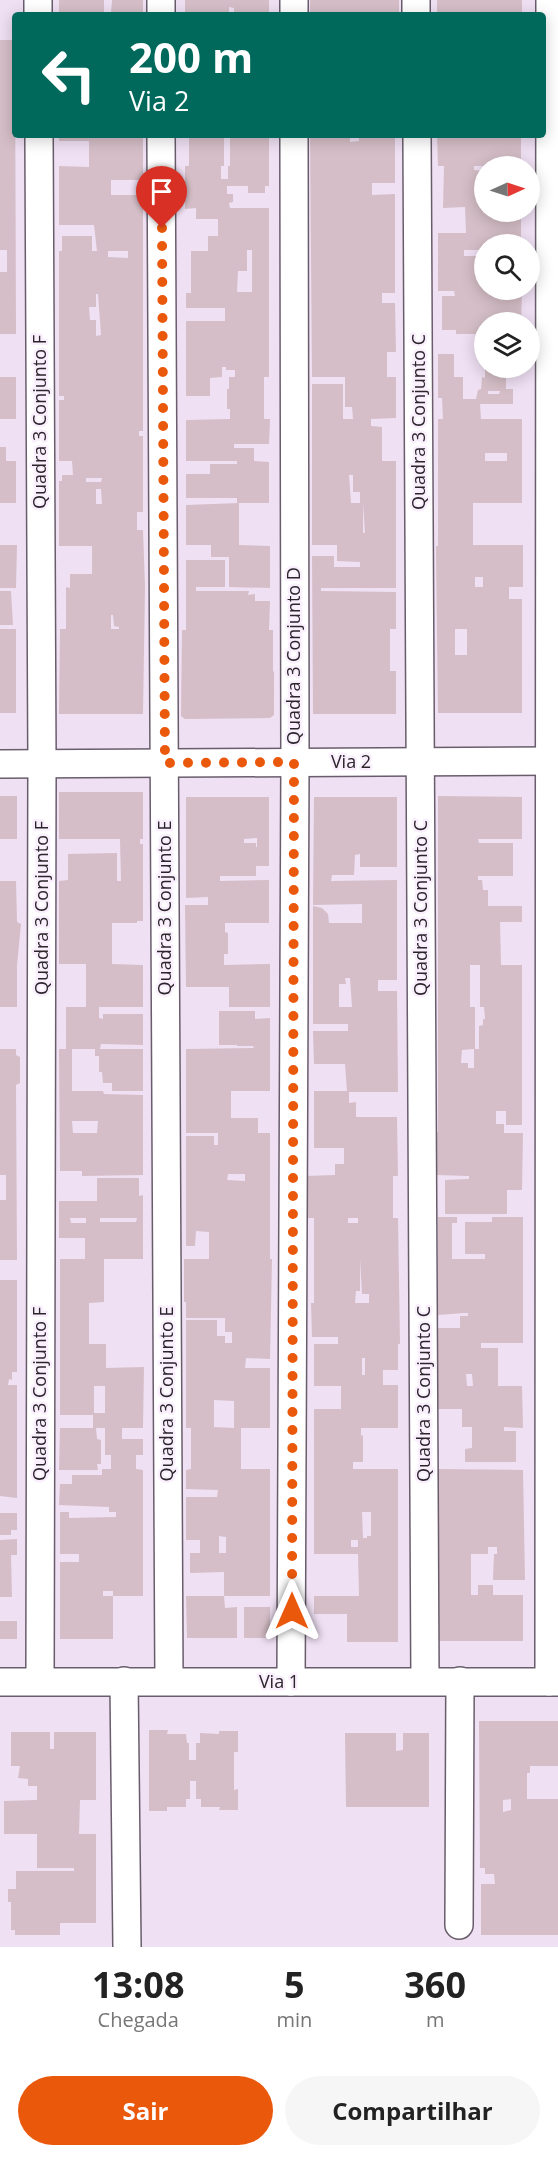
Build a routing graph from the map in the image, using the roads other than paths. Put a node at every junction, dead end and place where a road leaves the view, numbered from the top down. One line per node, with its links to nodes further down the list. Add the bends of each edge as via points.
1 (550, 0): 6 (street)
2 (39, 138): 11 (street, Quadra 3 Conjunto F)
3 (161, 138): 9 (street, Quadra 3 Conjunto E)
4 (294, 138): 7 (street, Quadra 3 Conjunto D)
5 (417, 138): 8 (street, Quadra 3 Conjunto C)
6 (553, 761): 8 (street, Via 2); 19 (street)
7 (294, 762): 8 (street, Via 2); 9 (street, Via 2); 16 (street, Quadra 3 Conjunto D)
8 (421, 762): 17 (street, Quadra 3 Conjunto C)
9 (165, 763): 11 (street, Via 2); 13 (street, Quadra 3 Conjunto E)
10 (0, 764): 11 (street, Via 2)
11 (42, 764): 12 (street, Quadra 3 Conjunto F)
12 (40, 1681): 14 (street, Via 1); 15 (street, Via 1)
13 (169, 1681): 15 (street, Via 1); 16 (street, Via 1)
14 (0, 1682)
15 (124, 1682): 21 (street)
16 (291, 1682): 17 (street, Via 1)
17 (425, 1682): 18 (street, Via 1)
18 (460, 1682): 19 (street, Via 1); 20 (street)
19 (554, 1682)
20 (459, 1925)
21 (127, 1947)

